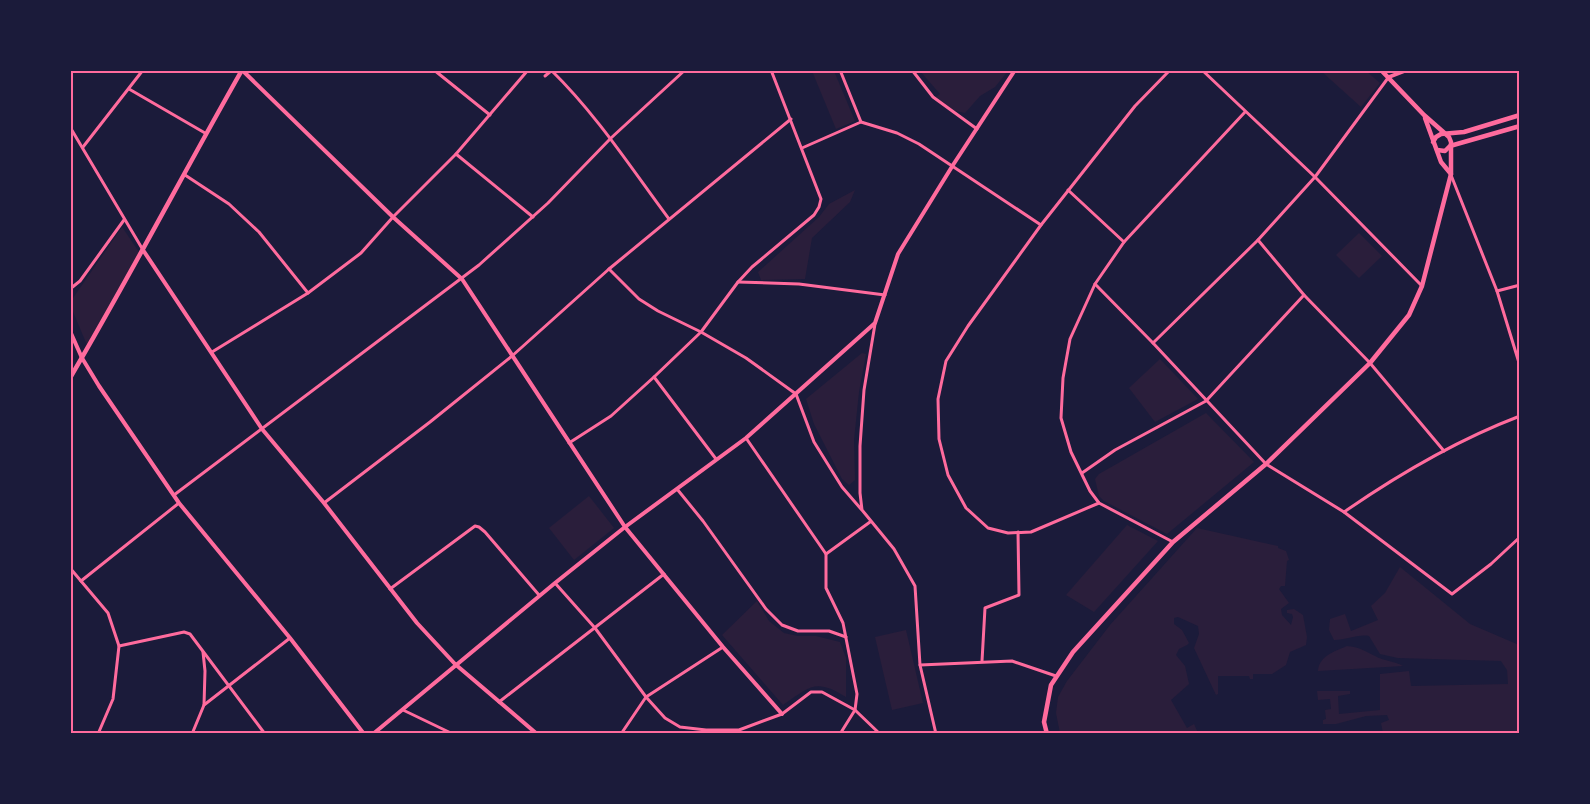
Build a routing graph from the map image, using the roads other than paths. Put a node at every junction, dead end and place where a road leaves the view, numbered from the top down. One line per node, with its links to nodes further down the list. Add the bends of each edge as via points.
1 (143, 70): 17 (street)
2 (434, 70): 19 (street)
3 (528, 70): 19 (street)
4 (684, 70): 29 (street)
5 (771, 70): 22 (street)
6 (840, 70): 23 (street)
7 (912, 70): 26 (street, via 933,97)
8 (1015, 70): 26 (street)
9 (1170, 70): 40 (street, via 1135,106)
10 (1202, 70): 18 (street)
11 (1382, 70): 16 (main road)
12 (1407, 70): 16 (street)
13 (242, 71): 27 (main road); 41 (street)
14 (551, 71): 15 (street); 29 (street)
15 (545, 76)
16 (1389, 77): 20 (main road); 39 (street)
17 (129, 89): 27 (street); 32 (street)
18 (1245, 112): 39 (street); 47 (street)
19 (490, 115): 35 (street)
20 (1424, 115): 28 (main road); 30 (main road)
21 (1520, 115): 28 (main road)
22 (791, 119): 33 (street); 44 (street)
23 (861, 122): 33 (street); 36 (street, via 897,133)
24 (1520, 126): 31 (main road)
25 (70, 127): 32 (street)
26 (977, 129): 36 (street)
27 (205, 133): 37 (main road)
28 (1444, 134): 30 (main road); 31 (main road)
29 (611, 138): 42 (street); 44 (street)
30 (1433, 142): 34 (main road)
31 (1450, 146): 34 (main road, via 1445,151); 38 (main road)
32 (83, 148): 43 (street)
33 (802, 148): 51 (street, via 821,199 819,207)
34 (1437, 150): 38 (main road, via 1440,162)
35 (456, 154): 41 (street); 42 (street)
36 (953, 165): 45 (street); 58 (street, via 898,254)
37 (183, 174): 48 (main road); 57 (street, via 228,204 259,232)
38 (1451, 174): 54 (main road); 56 (street)
39 (1315, 177): 46 (street); 54 (street)
40 (1068, 190): 45 (street); 47 (street)
41 (393, 217): 50 (street); 57 (street, via 360,254)
42 (532, 217): 50 (street)
43 (125, 219): 48 (street); 55 (street)
44 (669, 219): 49 (street)
45 (1041, 225): 90 (street, via 946,361 938,399 939,438 948,475 966,508 988,528)
46 (1258, 240): 59 (street); 63 (street)
47 (1124, 242): 52 (street)
48 (143, 250): 64 (street); 66 (main road)
49 (609, 269): 62 (street, via 639,298); 65 (street)
50 (462, 279): 65 (street); 74 (street)
51 (738, 282): 58 (street, via 799,284); 62 (street)
52 (1095, 284): 63 (street); 80 (street, via 1070,339 1062,378 1061,418)
53 (1520, 285): 56 (street)
54 (1422, 286): 67 (main road, via 1409,315)
55 (70, 289)
56 (1497, 291): 68 (street)
57 (308, 293): 64 (street)
58 (885, 295): 60 (street)
59 (1304, 295): 67 (street); 72 (street)
60 (875, 322): 71 (street); 86 (street, via 860,446)
61 (70, 331): 66 (street)
62 (701, 332): 69 (street); 71 (street)
63 (1153, 343): 72 (street)
64 (212, 352): 74 (street)
65 (512, 356): 76 (street); 84 (street)
66 (82, 358): 70 (main road); 82 (street)
67 (1370, 363): 77 (street); 79 (main road)
68 (1520, 366)
69 (654, 377): 76 (street, via 612,416); 78 (street)
70 (70, 378)
71 (796, 394): 75 (street); 86 (street, via 814,442 842,488)
72 (1206, 401): 79 (street); 80 (street, via 1114,450)
73 (1520, 416): 77 (street)
74 (262, 429): 82 (street); 84 (street)
75 (746, 438): 78 (street); 93 (street)
76 (569, 444): 89 (street)
77 (1444, 451): 87 (street, via 1390,480)
78 (716, 459): 81 (street)
79 (1266, 464): 87 (street); 92 (main road)
80 (1082, 473): 85 (street)
81 (677, 489): 89 (street); 101 (street, via 782,625)
82 (174, 495): 83 (street)
83 (179, 503): 96 (street); 102 (street)
84 (324, 503): 98 (street)
85 (1099, 503): 90 (street, via 1031,532); 92 (street)
86 (862, 510): 88 (street)
87 (1344, 512): 91 (street, via 1452,594)
88 (870, 522): 93 (street); 108 (street, via 894,549 915,586)
89 (625, 527): 95 (street); 97 (street)
90 (1018, 532): 106 (street, via 1019,595 985,608)
91 (1519, 538)
92 (1173, 542): 109 (main road)
93 (826, 554): 101 (street, via 826,588)
94 (70, 568): 96 (street)
95 (664, 574): 100 (street); 104 (street)
96 (81, 581): 103 (street, via 108,613)
97 (555, 582): 99 (street); 100 (street)
98 (390, 589): 99 (street, via 475,526 485,532); 107 (street)
99 (539, 595): 107 (street)
100 (595, 628): 111 (street); 112 (street)
101 (846, 637): 115 (street, via 856,694)
102 (290, 638): 110 (street); 122 (street)
103 (119, 646): 105 (street, via 184,632); 119 (street, via 113,699)
104 (723, 647): 111 (street); 116 (street)
105 (203, 651): 110 (street); 113 (street)
106 (982, 661): 108 (street); 109 (street, via 1012,661)
107 (455, 664): 112 (street); 114 (street)
108 (920, 665): 118 (street)
109 (1056, 676): 129 (main road, via 1044,722)
110 (227, 686): 113 (street); 121 (street)
111 (646, 698): 117 (street, via 680,727); 126 (street)
112 (499, 702): 125 (street)
113 (204, 705): 120 (street)
114 (402, 709): 123 (street); 124 (street)
115 (855, 711): 116 (street, via 822,692 811,692); 127 (street); 128 (street)
116 (782, 714): 117 (street, via 739,730)
117 (706, 732)
118 (934, 733)
119 (98, 734)
120 (192, 734)
121 (265, 734)
122 (364, 734)
123 (373, 734)
124 (453, 734)
125 (537, 734)
126 (621, 734)
127 (840, 734)
128 (880, 734)
129 (1047, 734)

